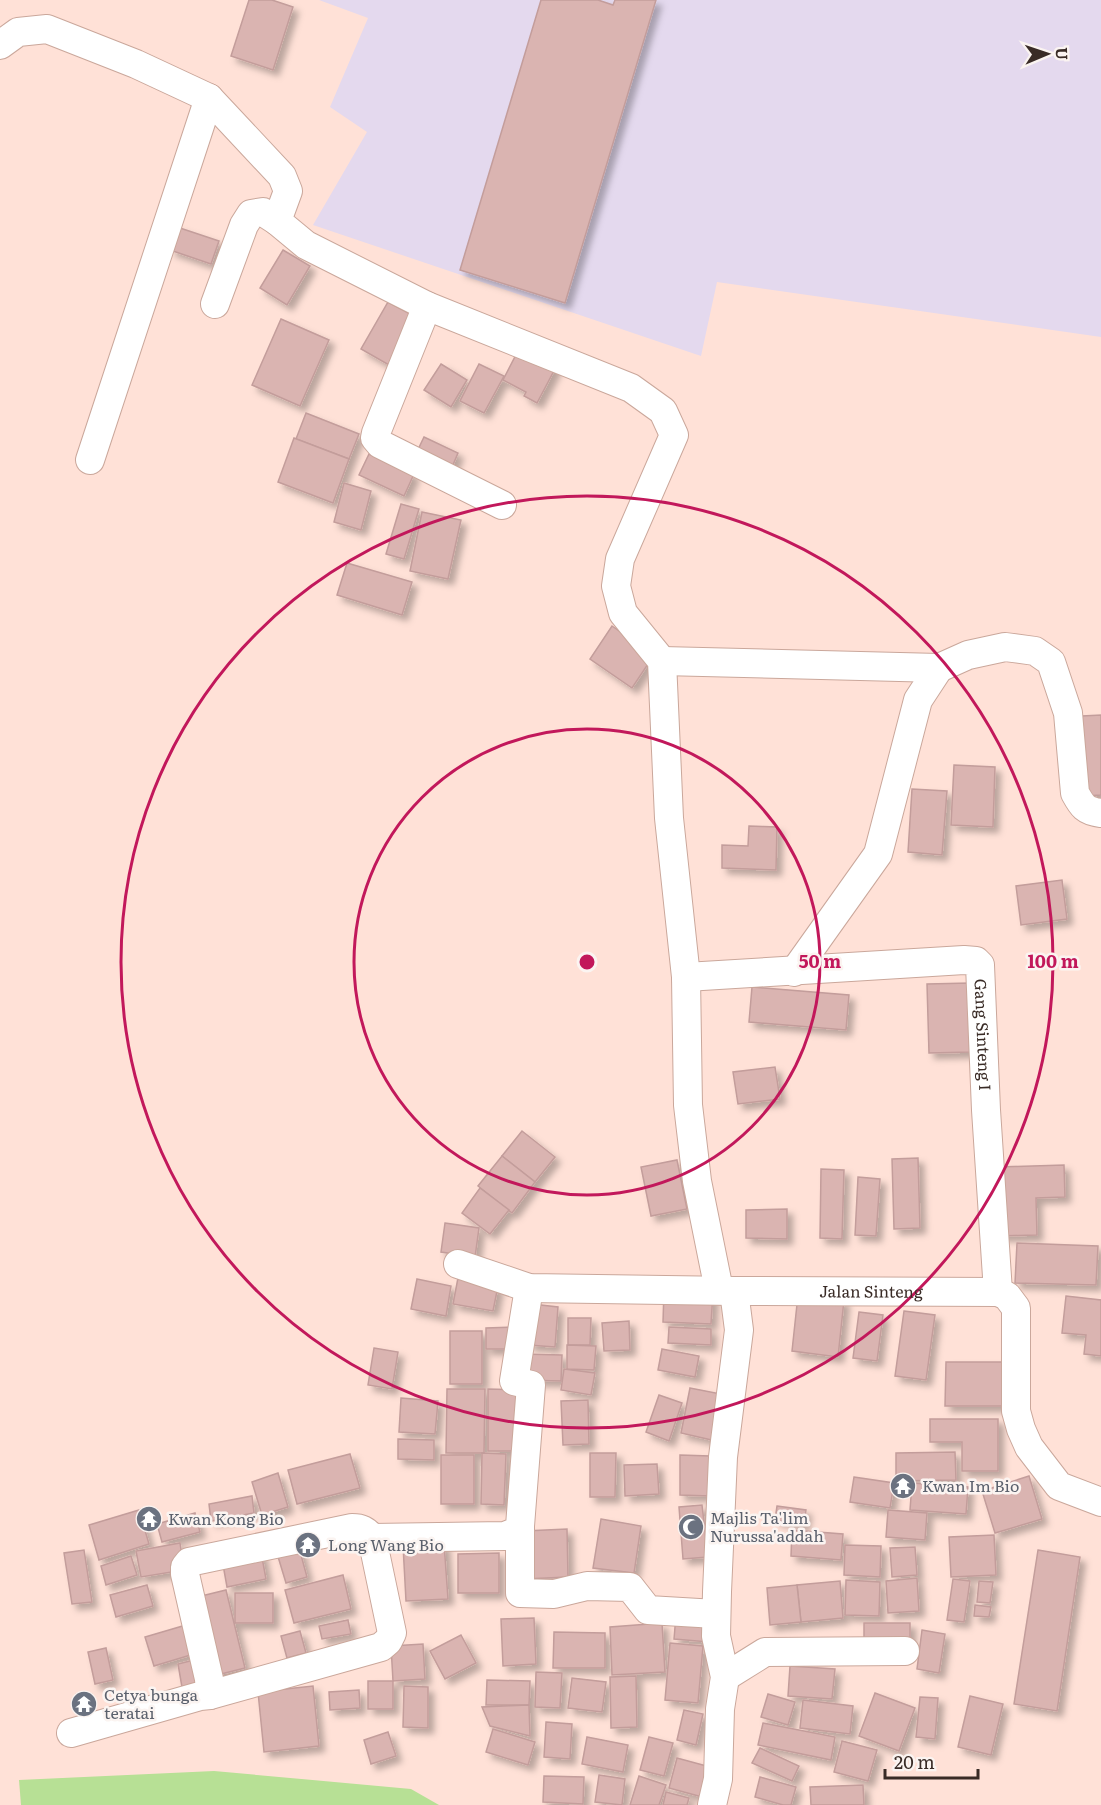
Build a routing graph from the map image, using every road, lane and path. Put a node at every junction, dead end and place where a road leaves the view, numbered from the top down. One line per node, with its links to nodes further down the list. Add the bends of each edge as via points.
1 (0, 45): 2 (street, via 18,32 47,28)
2 (209, 98): 3 (street, via 282,176 288,191); 6 (street)
3 (277, 221): 4 (street, via 263,212 251,214); 5 (street, via 306,245)
4 (215, 304)
5 (428, 306): 7 (street, via 375,438 380,444); 8 (street, via 631,388 663,411 674,435 620,559 616,586 623,613)
6 (90, 460)
7 (502, 504)
8 (662, 661): 9 (street); 12 (street, via 669,818)
9 (939, 668): 10 (street, via 968,655 1005,647 1035,651 1051,662 1068,713 1075,793 1090,812); 11 (street, via 918,700 878,854)
10 (1101, 813)
11 (794, 972): 12 (street, Gang Sinteng I); 16 (street, Gang Sinteng I, via 964,960 980,965 986,1110)
12 (686, 977): 15 (street, via 688,1105 697,1181)
13 (458, 1264): 14 (street, Jalan Sinteng)
14 (529, 1288): 15 (street, Jalan Sinteng); 18 (street, via 514,1381 531,1385)
15 (727, 1290): 16 (street, Jalan Sinteng); 20 (street, via 739,1330 723,1457)
16 (1007, 1300): 17 (street, via 1016,1411 1029,1447 1059,1486)
17 (1101, 1502)
18 (520, 1526): 19 (street, via 505,1536); 20 (street, via 520,1593 554,1594 587,1586 630,1587 648,1610)
19 (372, 1538): 23 (street, via 392,1633 388,1641 381,1647); 23 (street, via 360,1528 352,1528 189,1562 185,1574)
20 (716, 1614): 22 (street, via 716,1636)
21 (905, 1650): 22 (street, via 765,1652)
22 (725, 1677): 25 (street, via 718,1779)
23 (210, 1695): 24 (street)
24 (71, 1733)
25 (712, 1805)

